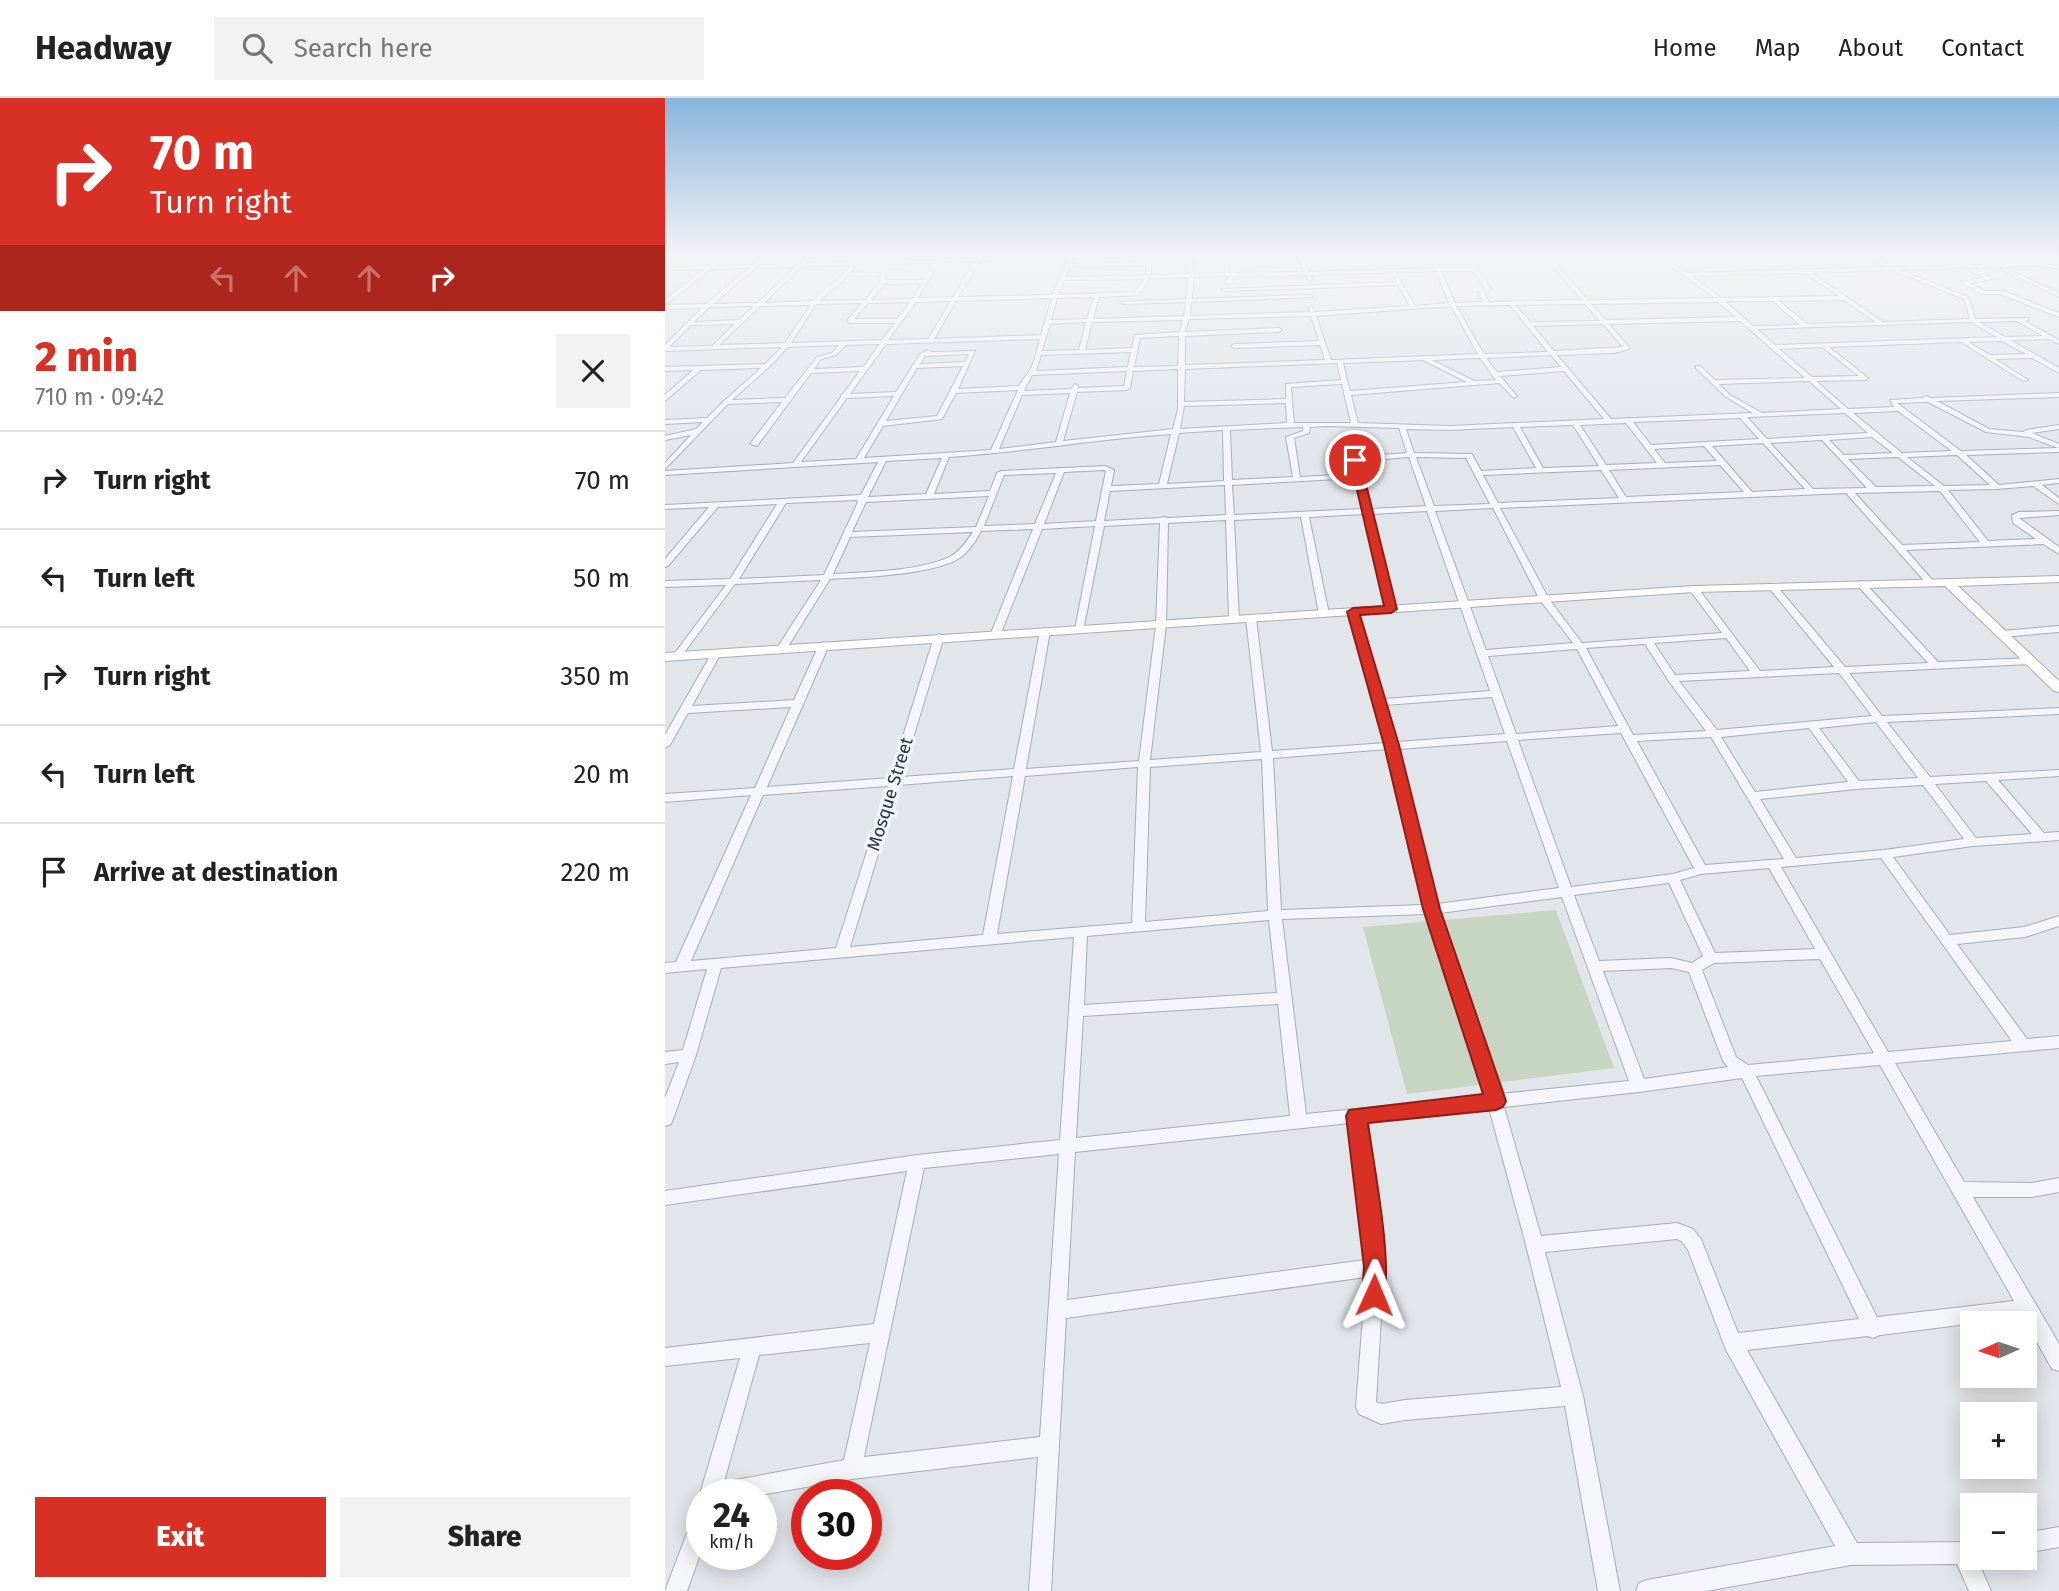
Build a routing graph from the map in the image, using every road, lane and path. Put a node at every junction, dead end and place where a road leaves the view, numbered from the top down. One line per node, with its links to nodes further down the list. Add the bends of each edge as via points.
1 (1527, 324): 43 (street)
2 (691, 325): 37 (street)
3 (738, 325): 35 (street)
4 (800, 325): 34 (street)
5 (895, 325): 29 (street)
6 (942, 325): 27 (street)
7 (1046, 325): 23 (street)
8 (1090, 325): 40 (street)
9 (1185, 325): 22 (street)
10 (1278, 325): 20 (street)
11 (1316, 325): 30 (street)
12 (1465, 325): 44 (street)
13 (1608, 325): 43 (street, via 1627,348)
14 (1747, 325): 19 (street)
15 (1855, 325): 18 (street)
16 (1980, 325): 25 (street)
17 (2028, 325): 24 (street)
18 (1805, 326): 19 (street)
19 (1751, 328): 36 (street)
20 (1279, 330): 21 (street); 32 (street)
21 (1241, 332): 22 (street); 39 (street, via 1241,339)
22 (1182, 334): 38 (street, via 1137,336); 55 (street)
23 (1042, 337): 27 (street); 42 (street)
24 (2051, 337): 25 (street); 28 (street)
25 (2007, 339): 26 (street); 45 (street)
26 (1962, 340): 33 (street); 46 (street)
27 (933, 341): 29 (street); 41 (street)
28 (2059, 342)
29 (881, 343): 31 (street); 59 (street)
30 (1322, 343): 32 (street); 49 (street)
31 (844, 344): 34 (street); 62 (street, via 834,354 821,355)
32 (1283, 344): 39 (street)
33 (1823, 345): 36 (street); 67 (street, via 1865,378)
34 (786, 346): 35 (street); 53 (street)
35 (714, 347): 37 (street)
36 (1773, 347): 67 (street)
37 (665, 348)
38 (1134, 350): 40 (street); 60 (street)
39 (1230, 350): 52 (street)
40 (1081, 352): 42 (street)
41 (923, 354): 51 (street, via 972,352); 54 (street)
42 (1037, 354): 65 (street)
43 (1550, 354): 44 (street); 61 (street)
44 (1482, 355): 47 (street); 66 (street)
45 (2035, 356): 46 (street); 64 (street)
46 (1989, 357): 68 (street)
47 (1422, 358): 48 (street); 70 (street)
48 (1339, 360): 49 (street); 69 (street)
49 (1328, 361): 50 (street)
50 (1295, 362): 52 (street); 73 (street)
51 (967, 364): 54 (street); 75 (street)
52 (1224, 365): 55 (street)
53 (767, 366): 58 (street); 88 (street)
54 (915, 366): 79 (street)
55 (1181, 367): 60 (street); 89 (street)
56 (1698, 367): 71 (street)
57 (665, 369): 58 (street)
58 (699, 369): 72 (street)
59 (863, 369): 62 (street); 83 (street)
60 (1131, 369): 63 (street); 77 (street, via 1126,388)
61 (1565, 369): 66 (street); 97 (street)
62 (809, 371): 86 (street)
63 (1080, 371): 65 (street); 77 (street)
64 (2059, 371)
65 (1030, 373): 76 (street)
66 (1499, 377): 70 (street); 82 (street)
67 (1809, 379): 71 (street); 92 (street)
68 (2025, 380)
69 (1344, 382): 73 (street); 78 (street)
70 (1474, 382): 78 (street)
71 (1714, 382): 93 (street)
72 (682, 384): 74 (street); 85 (street)
73 (1298, 384): 87 (street, via 1288,385)
74 (665, 385)
75 (953, 391): 76 (street); 100 (street, via 937,420)
76 (1020, 391): 77 (street); 122 (street)
77 (1074, 391): 117 (street)
78 (1347, 393): 104 (street)
79 (899, 394): 83 (street); 100 (street)
80 (2049, 395): 81 (street); 84 (street); 90 (street)
81 (2059, 395)
82 (1514, 396)
83 (843, 397): 131 (street)
84 (1926, 398): 91 (street, via 1892,401); 111 (street, via 1988,431)
85 (665, 399)
86 (787, 400): 88 (street); 118 (street)
87 (1289, 401): 89 (street); 103 (street)
88 (726, 402): 95 (street)
89 (1181, 404): 110 (street)
90 (2059, 405)
91 (1899, 409): 92 (street); 123 (street)
92 (1846, 411): 93 (street); 112 (street)
93 (1759, 414): 94 (street)
94 (1741, 415): 96 (street); 116 (street)
95 (709, 420): 98 (street); 109 (street)
96 (1628, 420): 97 (street); 120 (street)
97 (1609, 421): 99 (street)
98 (665, 422)
99 (1575, 422): 102 (street); 134 (street)
100 (881, 424): 129 (street)
101 (1306, 424): 103 (street); 104 (street); 140 (street, via 1307,432 1290,437)
102 (1515, 424): 108 (street); 136 (street)
103 (1291, 425): 106 (street)
104 (1355, 425): 107 (street)
105 (2059, 427): 111 (street)
106 (1226, 428): 110 (street); 142 (street)
107 (1402, 428): 108 (street); 125 (street)
108 (1450, 428): 115 (street)
109 (699, 431): 114 (street); 133 (street)
110 (1175, 431): 117 (street); 145 (street)
111 (2022, 433): 121 (street)
112 (1874, 435): 113 (street); 126 (street)
113 (1823, 437): 116 (street); 127 (street)
114 (665, 438)
115 (1455, 440)
116 (1765, 441): 119 (street); 150 (street)
117 (1059, 443): 122 (street)
118 (754, 444)
119 (1706, 444): 120 (street); 130 (street)
120 (1649, 447): 132 (street)
121 (2059, 448): 123 (street)
122 (994, 452): 124 (street)
123 (1959, 453): 126 (street); 144 (street)
124 (947, 454): 128 (street); 153 (street)
125 (1412, 455): 138 (street, via 1461,453 1471,456); 139 (street, via 1357,457); 161 (street)
126 (1901, 455): 127 (street); 146 (street)
127 (1841, 457): 148 (street)
128 (883, 458): 129 (street); 154 (street)
129 (859, 460): 131 (street)
130 (1720, 463): 132 (street); 152 (street)
131 (796, 464): 137 (street)
132 (1663, 466): 134 (street)
133 (665, 467)
134 (1604, 468): 136 (street); 155 (street)
135 (1061, 470): 147 (street, via 1109,469); 151 (street, via 1001,473); 168 (street)
136 (1541, 471): 138 (street)
137 (665, 473)
138 (1479, 473): 159 (street)
139 (1359, 476): 140 (street); 162 (street)
140 (1297, 480): 142 (street)
141 (2059, 481): 143 (street)
142 (1227, 483): 145 (street); 165 (street)
143 (2034, 483): 144 (street); 157 (street)
144 (1997, 486): 146 (street)
145 (1162, 487): 147 (street)
146 (1941, 487): 148 (street); 172 (street)
147 (1106, 489): 167 (street)
148 (1873, 489): 149 (street)
149 (1848, 490): 150 (street); 173 (street)
150 (1811, 491): 152 (street)
151 (993, 493): 153 (street); 169 (street)
152 (1750, 494): 155 (street)
153 (928, 498): 154 (street)
154 (861, 499): 156 (street); 170 (street)
155 (1624, 500): 159 (street)
156 (783, 501): 158 (street); 178 (street)
157 (2059, 502)
158 (715, 505): 160 (street); 175 (street)
159 (1494, 506): 161 (street); 185 (street)
160 (665, 507)
161 (1429, 509): 162 (street); 186 (street)
162 (1369, 512): 164 (street); 187 (street)
163 (2059, 513): 171 (street, via 2015,517)
164 (1304, 514): 165 (street); 189 (street)
165 (1228, 516): 166 (street); 191 (street)
166 (1164, 520): 167 (street); 192 (street)
167 (1098, 523): 168 (street); 193 (street)
168 (1041, 525): 169 (street); 196 (street)
169 (980, 529): 170 (street); 176 (street, via 957,556 939,564)
170 (847, 535): 176 (street)
171 (2046, 541): 172 (street); 174 (street)
172 (1986, 544): 173 (street)
173 (1900, 548): 179 (street)
174 (2059, 551)
175 (665, 564)
176 (828, 576): 178 (street); 202 (street)
177 (2059, 579): 182 (street)
178 (733, 581): 180 (street); 206 (street)
179 (1931, 583): 181 (street); 182 (street)
180 (665, 584)
181 (1861, 584): 183 (street); 208 (street)
182 (1950, 584): 197 (street)
183 (1772, 586): 184 (street); 209 (street)
184 (1694, 589): 185 (street); 198 (street)
185 (1545, 600): 186 (street); 203 (street)
186 (1464, 605): 187 (street); 205 (street)
187 (1391, 609): 188 (street)
188 (1353, 612): 189 (street); 214 (street)
189 (1324, 614): 190 (street)
190 (1251, 618): 191 (street); 225 (street)
191 (1234, 619): 192 (street)
192 (1161, 625): 193 (street); 226 (street)
193 (1080, 629): 195 (street)
194 (2059, 629): 197 (street)
195 (1045, 631): 196 (street); 227 (street)
196 (996, 633): 199 (street)
197 (2002, 634): 207 (street)
198 (1728, 635): 200 (street); 210 (street)
199 (939, 636): 201 (street); 230 (street, Mosque Street)
200 (1648, 641): 203 (street); 211 (street)
201 (824, 645): 202 (street); 215 (street)
202 (782, 648): 204 (street)
203 (1581, 648): 205 (street); 220 (street)
204 (716, 653): 206 (street); 216 (street)
205 (1483, 653): 213 (street)
206 (671, 657)
207 (2031, 661): 208 (street); 212 (street)
208 (1934, 664): 209 (street)
209 (1842, 670): 210 (street); 218 (street)
210 (1756, 672): 211 (street)
211 (1672, 678): 221 (street)
212 (2059, 688)
213 (1498, 694): 214 (street); 222 (street)
214 (1380, 702): 224 (street)
215 (799, 703): 216 (street); 233 (street)
216 (685, 710): 223 (street)
217 (2059, 711): 218 (street)
218 (1877, 719): 219 (street); 231 (street)
219 (1812, 725): 221 (street); 232 (street)
220 (1628, 733): 221 (street); 222 (street); 242 (street)
221 (1714, 734): 234 (street)
222 (1513, 736): 224 (street); 244 (street)
223 (665, 745)
224 (1392, 745): 225 (street); 245 (street)
225 (1267, 754): 226 (street); 246 (street)
226 (1144, 763): 227 (street); 248 (street)
227 (1020, 772): 230 (street); 251 (street)
228 (2059, 773): 229 (street)
229 (1989, 777): 231 (street); 236 (street)
230 (893, 781): 233 (street); 252 (street, Mosque Street)
231 (1926, 781): 232 (street); 238 (street)
232 (1856, 785): 234 (street)
233 (761, 790): 235 (street); 257 (street)
234 (1751, 796): 240 (street)
235 (665, 798)
236 (2040, 836): 237 (street); 238 (street)
237 (2059, 836)
238 (1973, 842): 239 (street)
239 (1884, 853): 240 (street); 250 (street)
240 (1792, 861): 241 (street)
241 (1772, 863): 242 (street); 253 (street)
242 (1701, 870): 243 (street)
243 (1673, 878): 244 (street); 254 (street)
244 (1567, 893): 245 (street); 256 (street)
245 (1432, 909): 246 (street); 269 (street)
246 (1275, 915): 248 (street); 260 (street)
247 (2059, 921): 250 (street, via 2025,932)
248 (1138, 928): 249 (street)
249 (1081, 932): 251 (street); 261 (street)
250 (1948, 940): 263 (street)
251 (989, 941): 252 (street)
252 (842, 952): 255 (street)
253 (1823, 954): 254 (street); 265 (street)
254 (1711, 958): 259 (street)
255 (716, 965): 257 (street); 264 (street)
256 (1595, 966): 259 (street, via 1671,963); 268 (street)
257 (681, 967): 258 (street)
258 (665, 968)
259 (1694, 968): 267 (street, via 1730,1061)
260 (1285, 998): 261 (street); 272 (street)
261 (1076, 1011): 273 (street)
262 (2059, 1042): 263 (street)
263 (2023, 1045): 265 (street)
264 (689, 1055): 266 (street); 271 (street)
265 (1885, 1057): 267 (street); 276 (street)
266 (665, 1058)
267 (1746, 1071): 268 (street); 282 (street)
268 (1639, 1086): 269 (street)
269 (1496, 1101): 270 (street); 278 (street)
270 (1357, 1116): 272 (street); 279 (street)
271 (665, 1119)
272 (1299, 1123): 273 (street)
273 (1066, 1147): 274 (street); 281 (street)
274 (917, 1162): 277 (street); 283 (street)
275 (2059, 1185): 276 (street, via 2032,1190)
276 (1958, 1189): 280 (street)
277 (665, 1198)
278 (1535, 1245): 284 (street, via 1677,1231 1687,1235); 288 (street)
279 (1375, 1267): 281 (street); 288 (street, via 1366,1407 1381,1414)
280 (2027, 1308): 282 (street); 287 (street)
281 (1057, 1310): 289 (street)
282 (1873, 1329): 284 (street)
283 (881, 1332): 285 (street); 290 (street)
284 (1733, 1343): 296 (street)
285 (752, 1348): 286 (street); 291 (street)
286 (665, 1357)
287 (2059, 1362)
288 (1573, 1396): 301 (street)
289 (1048, 1446): 290 (street); 300 (street)
290 (852, 1469): 292 (street)
291 (714, 1479)
292 (777, 1482)
293 (2059, 1537): 294 (street)
294 (2037, 1541)
295 (1960, 1553): 296 (street)
296 (1851, 1554): 302 (street)
297 (686, 1563): 299 (street)
298 (1973, 1570): 303 (street)
299 (676, 1591)
300 (1040, 1591)
301 (1609, 1591)
302 (1647, 1591)
303 (1980, 1591)

